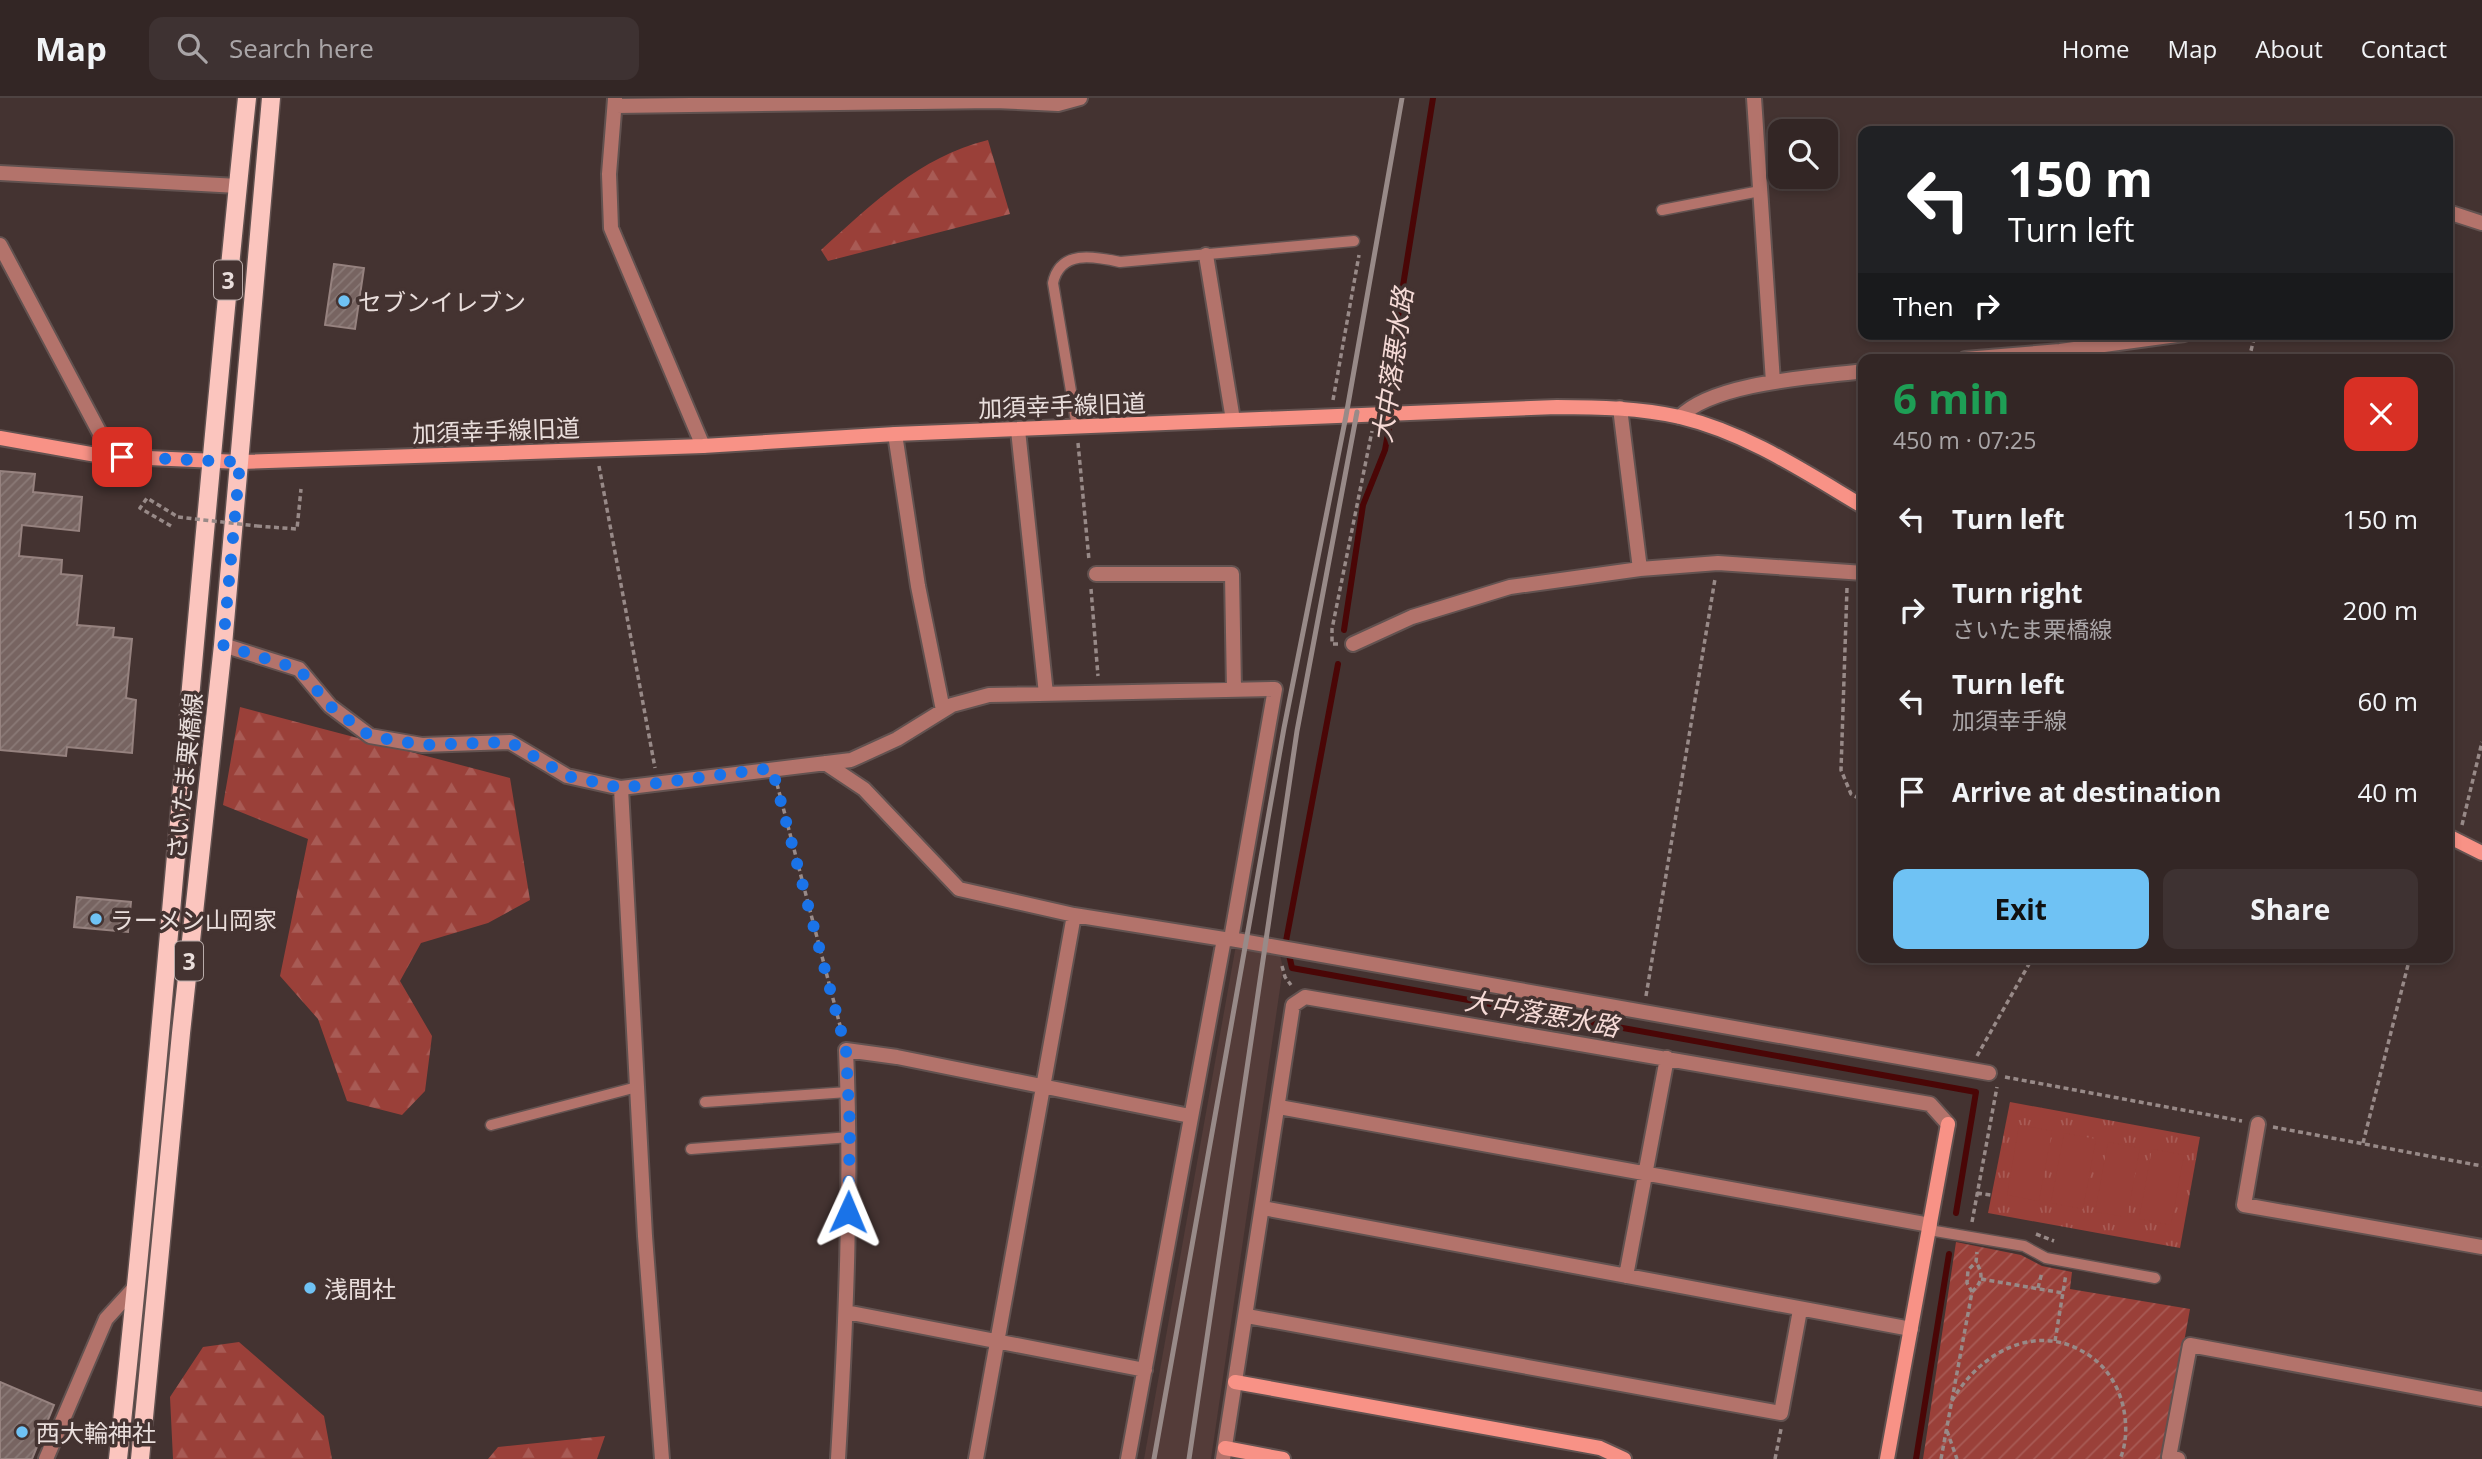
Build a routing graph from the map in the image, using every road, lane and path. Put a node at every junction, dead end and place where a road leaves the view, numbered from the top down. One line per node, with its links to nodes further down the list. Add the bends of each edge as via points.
1 (247, 98): 7 (main road, さいたま栗橋線 / 3)
2 (271, 98): 32 (main road, さいたま栗橋線 / 3)
3 (1080, 98): 5 (street, via 1058,104)
4 (1754, 98): 8 (street)
5 (615, 102): 28 (street, via 609,174 611,228)
6 (0, 173): 7 (street)
7 (238, 186): 31 (main road, さいたま栗橋線 / 3)
8 (1760, 191): 9 (lane); 18 (street)
9 (1662, 210)
10 (2453, 214): 11 (street)
11 (2482, 223)
12 (1354, 241): 14 (lane); 19 (path, via 1361,243)
13 (0, 246): 30 (street, via 103,439)
14 (1206, 255): 23 (street); 24 (lane, via 1120,261 1071,258 1061,264 1053,283)
15 (2141, 340): 16 (street)
16 (2024, 354)
17 (1858, 372): 18 (street)
18 (1773, 382): 22 (street, via 1702,402)
19 (1333, 402)
20 (1620, 408): 21 (street, 加須幸手線旧道); 22 (street, 加須幸手線旧道); 37 (street)
21 (1376, 415): 23 (street, 加須幸手線旧道); 41 (path, via 1332,629 1332,644)
22 (1680, 417): 34 (street, 加須幸手線旧道, via 1775,454)
23 (1233, 420): 24 (street, 加須幸手線旧道)
24 (1077, 427): 25 (street, 加須幸手線旧道)
25 (1018, 430): 26 (street, 加須幸手線旧道); 44 (street)
26 (895, 434): 28 (street, 加須幸手線旧道); 45 (street)
27 (0, 438): 30 (street, 加須幸手線旧道)
28 (703, 446): 29 (street, 加須幸手線旧道)
29 (596, 450): 32 (street, 加須幸手線旧道); 49 (path)
30 (102, 456): 31 (street, 加須幸手線旧道)
31 (210, 462): 32 (street, 加須幸手線旧道); 89 (main road, さいたま栗橋線 / 3)
32 (240, 462): 42 (main road, さいたま栗橋線 / 3)
33 (302, 489): 35 (path, bridge, via 297,529 178,517 148,498 140,508)
34 (1858, 503)
35 (171, 526)
36 (1718, 563): 37 (street); 38 (street); 58 (path)
37 (1640, 569): 41 (street, via 1510,587 1412,617)
38 (1847, 572): 39 (street); 51 (path, via 1841,770)
39 (1858, 573)
40 (1096, 574): 43 (street, via 1231,574)
41 (1353, 644)
42 (223, 645): 50 (street, via 299,669 330,706 370,736 422,745 510,742 567,776); 108 (main road, さいたま栗橋線 / 3)
43 (1234, 690): 44 (street); 55 (street, via 1275,689)
44 (1046, 694): 45 (street, via 989,695)
45 (943, 710): 47 (street, via 897,740 851,760)
46 (2482, 742): 52 (path)
47 (825, 762): 48 (street); 54 (street, via 864,789 959,889)
48 (772, 768): 49 (street); 59 (path)
49 (658, 783): 50 (street)
50 (621, 788): 64 (street)
51 (1858, 798)
52 (2453, 838): 53 (street)
53 (2482, 853)
54 (1074, 915): 55 (street); 63 (street)
55 (1227, 939): 58 (street); 68 (street)
56 (2030, 963): 61 (path)
57 (2408, 963): 72 (path)
58 (1643, 1012): 61 (street)
59 (846, 1050): 63 (street); 65 (street)
60 (1667, 1058): 67 (street, via 1305,997 1293,1005); 75 (street); 80 (street, via 1930,1104 1948,1124)
61 (1969, 1070): 62 (street)
62 (1994, 1074): 69 (path); 76 (path)
63 (1043, 1086): 68 (street); 97 (street)
64 (637, 1087): 70 (lane); 109 (street)
65 (848, 1091): 66 (lane); 71 (street)
66 (705, 1102)
67 (1279, 1107): 75 (street); 78 (street)
68 (1190, 1116): 99 (street)
69 (2258, 1124): 72 (path); 81 (street, via 2244,1205)
70 (491, 1125)
71 (850, 1137): 73 (lane); 94 (street)
72 (2363, 1143): 74 (path)
73 (691, 1149)
74 (2482, 1166)
75 (1645, 1172): 80 (street); 86 (street)
76 (1977, 1193): 77 (path); 79 (path)
77 (1991, 1195)
78 (1263, 1208): 86 (street); 95 (street)
79 (1972, 1222)
80 (1930, 1227): 84 (lane, via 2024,1246 2046,1258); 96 (street)
81 (2482, 1247)
82 (1966, 1250): 83 (path, via 1978,1252)
83 (1976, 1262): 88 (path); 91 (path, via 1968,1270 1966,1283)
84 (2068, 1262): 87 (lane); 92 (path)
85 (2042, 1270): 90 (path)
86 (1626, 1276): 93 (street)
87 (2155, 1278)
88 (1981, 1279): 90 (path); 91 (path)
89 (137, 1285): 106 (street, via 106,1319); 107 (main road, さいたま栗橋線 / 3)
90 (2038, 1289): 92 (path)
91 (1972, 1292): 102 (path)
92 (2063, 1293): 98 (path)
93 (1800, 1310): 96 (street); 103 (street)
94 (846, 1312): 97 (street); 110 (street)
95 (1247, 1316): 100 (street); 103 (street)
96 (1911, 1329): 116 (street)
97 (997, 1341): 99 (street); 111 (street)
98 (2055, 1341): 102 (path, via 2034,1339 1998,1353 1972,1372); 119 (path, via 2094,1359 2116,1385 2125,1414)
99 (1144, 1370): 112 (street)
100 (1235, 1382): 105 (street); 114 (street, via 1600,1448)
101 (2482, 1399): 120 (street, via 2190,1345 2169,1457)
102 (1952, 1401): 104 (path)
103 (1781, 1413): 115 (path)
104 (1947, 1430): 117 (path); 118 (path)
105 (1224, 1454): 113 (street)
106 (46, 1459)
107 (118, 1459)
108 (140, 1459)
109 (662, 1459)
110 (838, 1459)
111 (976, 1459)
112 (1128, 1459)
113 (1283, 1459)
114 (1624, 1459)
115 (1775, 1459)
116 (1887, 1459)
117 (1941, 1459)
118 (1957, 1459)
119 (2120, 1459)
120 (2178, 1459)

